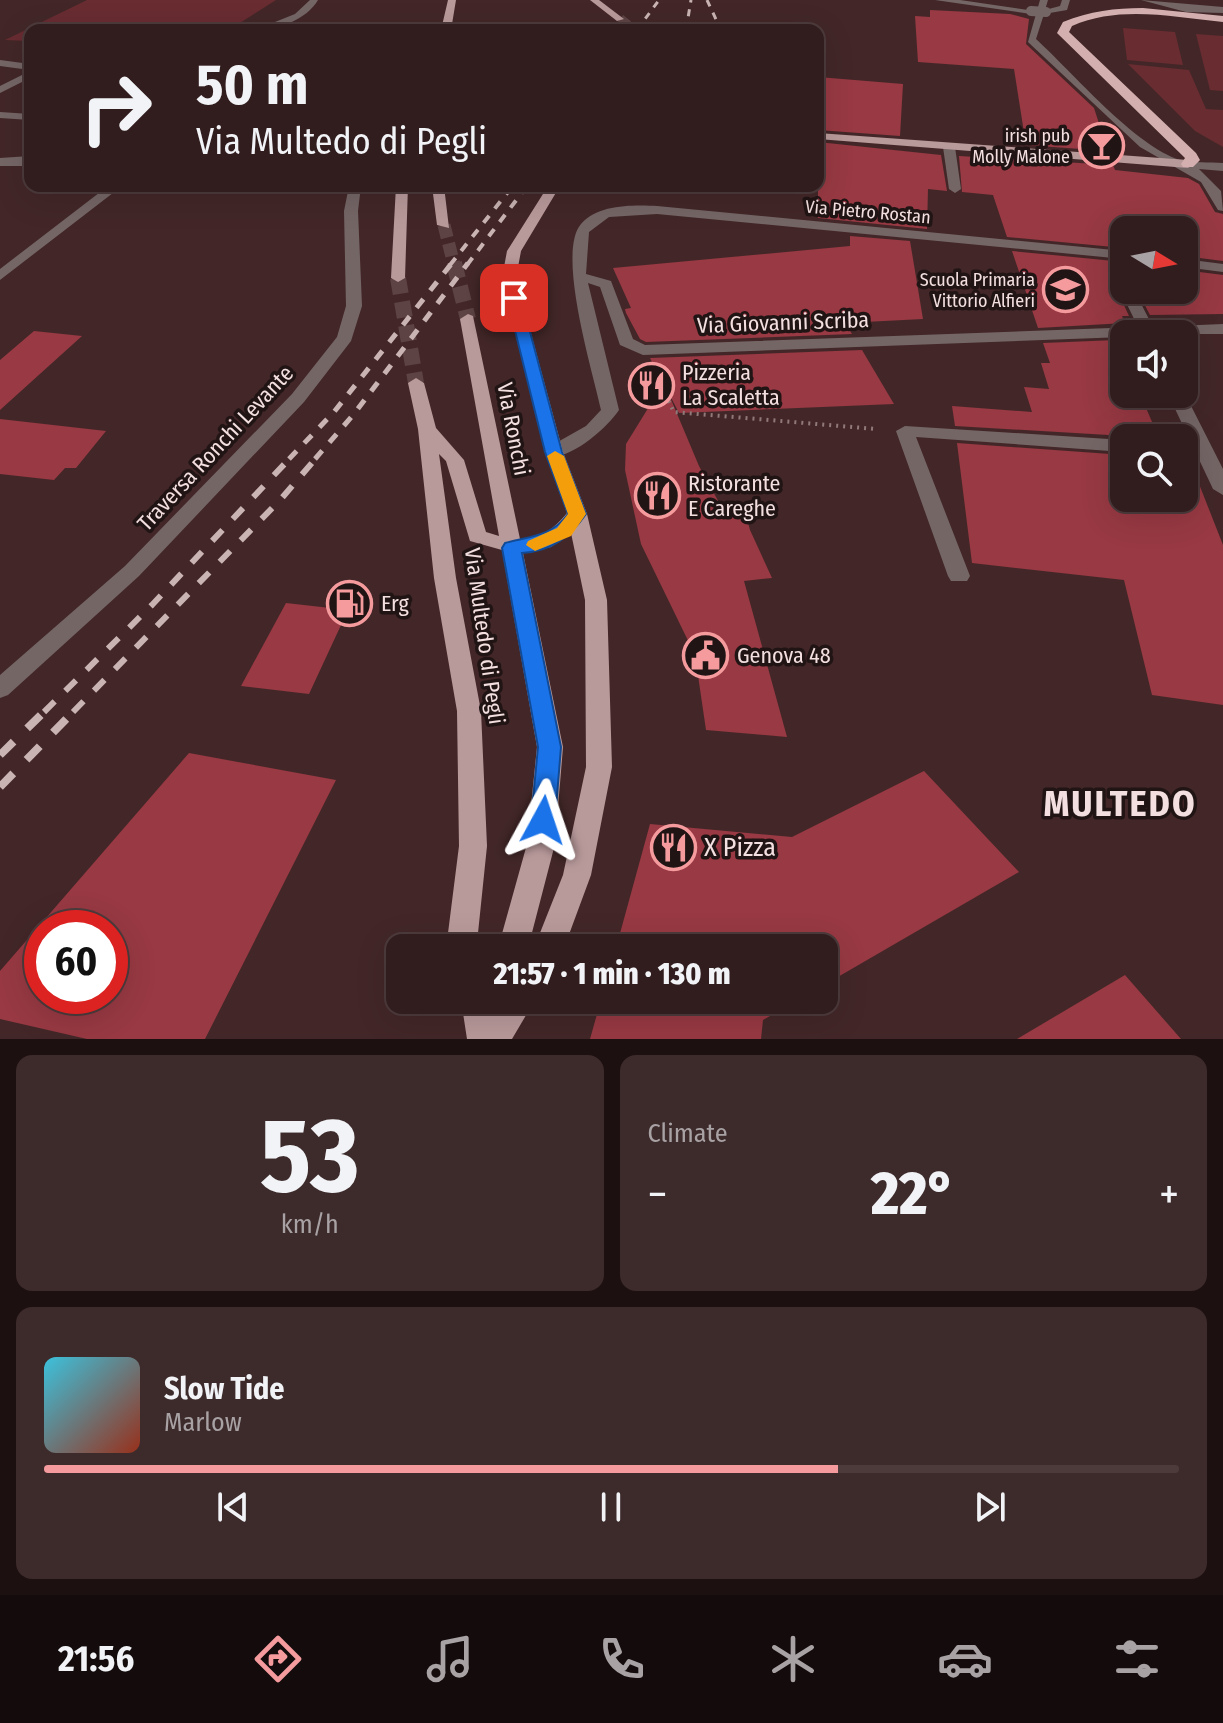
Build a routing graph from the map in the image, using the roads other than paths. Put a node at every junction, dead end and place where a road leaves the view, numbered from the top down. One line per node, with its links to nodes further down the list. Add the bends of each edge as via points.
1 (314, 0): 11 (street, via 304,14)
2 (452, 0): 12 (main road)
3 (594, 0): 9 (main road)
4 (939, 0): 7 (street, bridge, via 1031,11)
5 (1066, 0): 7 (street, via 1064,8)
6 (1145, 0): 8 (street)
7 (1045, 6): 24 (street, via 1031,40 1143,144)
8 (1223, 10)
9 (620, 19)
10 (1223, 19): 24 (highway, via 1097,14 1067,24 1063,33 1191,156 1193,160)
11 (276, 24)
12 (447, 24)
13 (0, 63): 14 (street)
14 (24, 66)
15 (24, 77): 16 (street)
16 (0, 90)
17 (1, 116): 18 (street)
18 (24, 117)
19 (824, 137): 20 (main road)
20 (949, 147): 24 (main road); 27 (street)
21 (0, 162): 22 (street)
22 (24, 162)
23 (24, 163): 26 (street)
24 (1184, 163): 25 (street); 33 (street, via 1213,185)
25 (1223, 167)
26 (0, 177)
27 (955, 189)
28 (108, 192): 40 (street)
29 (354, 192): 58 (street, Traversa Ronchi Levante, via 354,306 345,338 298,398 132,571)
30 (402, 192): 42 (main road)
31 (439, 192): 35 (main road)
32 (550, 192): 53 (main road, via 514,251 509,278)
33 (1223, 209): 34 (street, via 1215,213)
34 (1223, 221)
35 (444, 225)
36 (1108, 253): 37 (street); 41 (street, Via Pietro Rostan, via 637,209 590,221 583,229)
37 (1110, 257)
38 (1198, 265): 39 (street)
39 (1223, 268)
40 (0, 276)
41 (579, 276): 46 (street, Via Giovanni Scriba, via 606,284 626,342 643,350); 53 (street, Via Pietro Rostan, via 610,410 591,431)
42 (398, 278)
43 (468, 319): 56 (main road, Via Ronchi)
44 (1223, 329): 45 (street, Via Giovanni Scriba)
45 (1198, 330)
46 (1110, 334)
47 (416, 383): 49 (main road, Via Multedo di Pegli)
48 (1184, 408): 52 (street)
49 (427, 429): 56 (main road, Via Multedo di Pegli, via 455,460 477,536); 59 (main road, Via Multedo di Pegli, via 445,578 469,711 473,846)
50 (1110, 445): 57 (street, via 905,431)
51 (1198, 451): 52 (street)
52 (1204, 451): 54 (street)
53 (554, 452): 55 (main road)
54 (1223, 489)
55 (577, 514): 56 (main road, Via Multedo di Pegli, via 564,532); 61 (main road, via 596,600 599,767 577,875)
56 (511, 548): 60 (main road, Via Multedo di Pegli, via 550,747 541,844)
57 (959, 576)
58 (0, 689)
59 (463, 934)
60 (517, 934)
61 (554, 934)
62 (480, 1014): 65 (main road)
63 (495, 1014): 65 (main road)
64 (509, 1014): 65 (main road)
65 (488, 1039)

